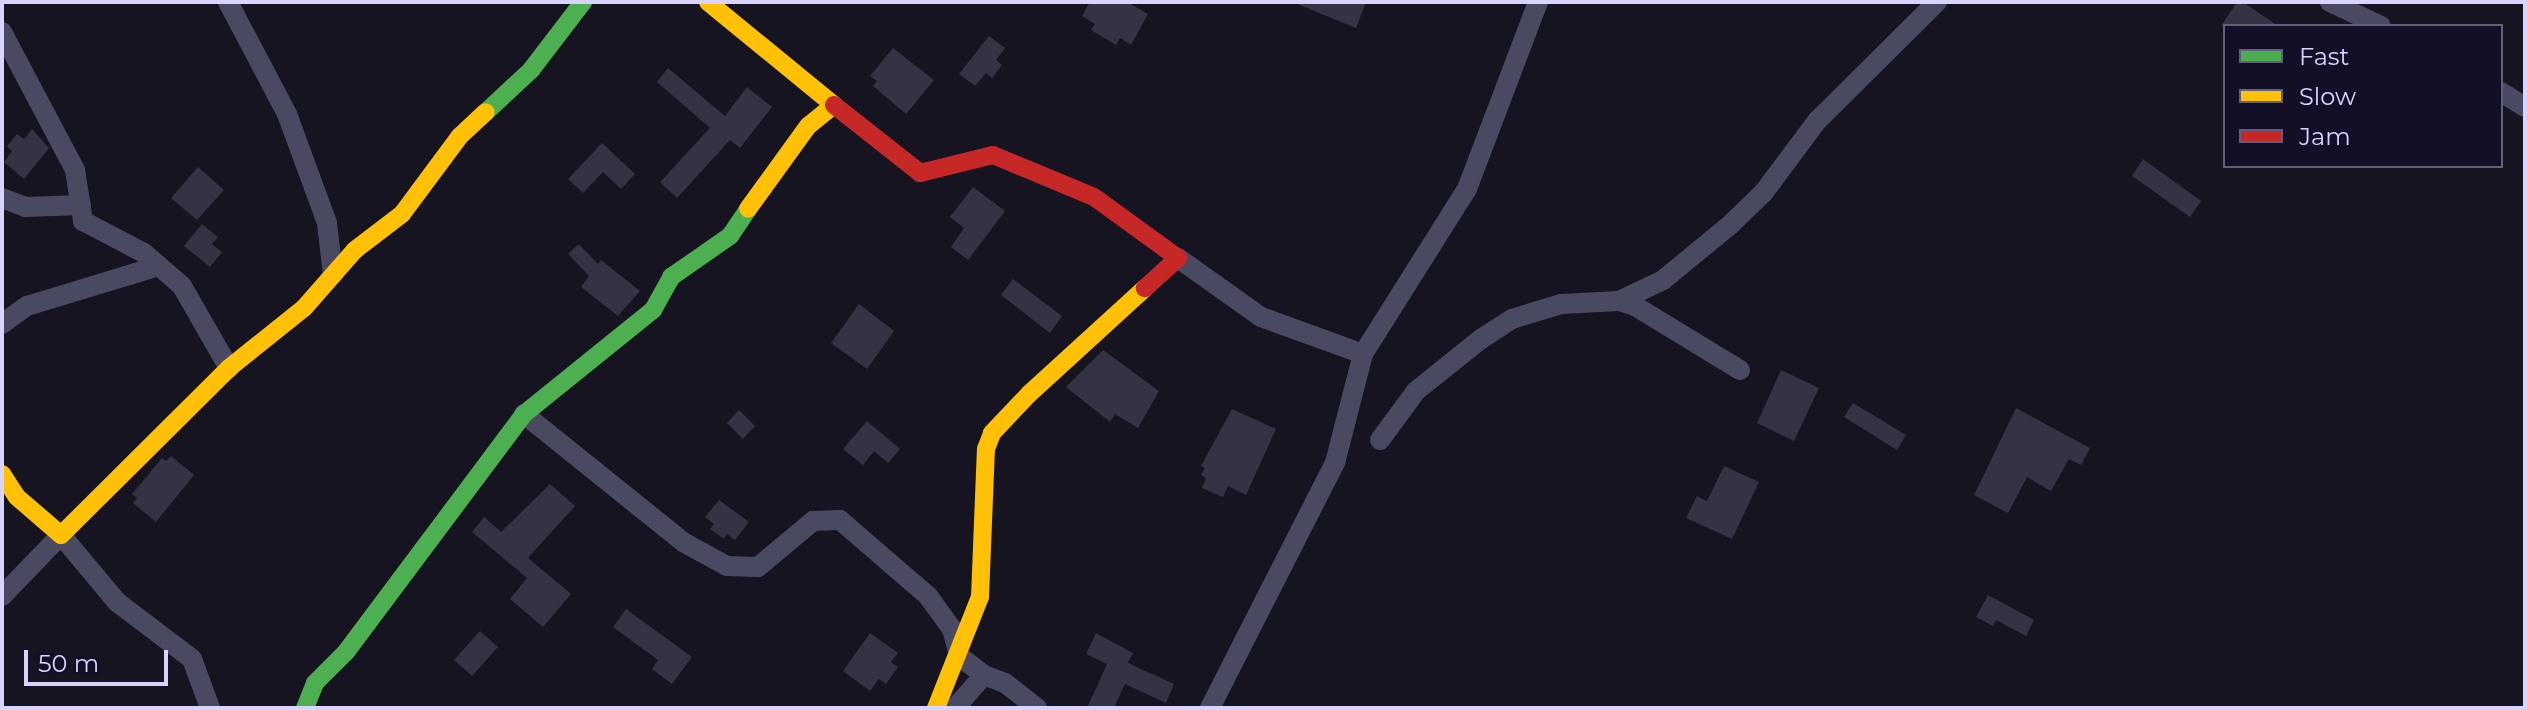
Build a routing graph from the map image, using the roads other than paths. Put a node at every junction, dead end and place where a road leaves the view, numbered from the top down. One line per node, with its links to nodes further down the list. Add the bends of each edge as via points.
1 (228, 2): 16 (street, via 287,114 327,223)
2 (583, 2): 16 (street, via 531,70 460,136 402,214 355,250)
3 (708, 2): 10 (street)
4 (1538, 2): 19 (street, via 1467,189)
5 (1937, 2): 17 (street, via 1817,121 1764,192 1730,225 1663,280)
6 (2330, 2): 7 (street)
7 (2377, 24)
8 (2, 32): 13 (street, via 75,170)
9 (2503, 93): 11 (street)
10 (834, 105): 14 (street, via 920,173 993,155 1094,197); 22 (street, via 808,126 730,236 671,277 653,310)
11 (2525, 107)
12 (2, 198): 13 (street, via 25,207)
13 (81, 205): 15 (street, via 83,221)
14 (1178, 258): 19 (street, via 1261,317); 27 (street, via 992,433 986,449 980,597)
15 (159, 266): 18 (street, via 27,306); 20 (street, via 182,286)
16 (333, 275): 20 (street, via 304,308)
17 (1619, 301): 21 (street); 23 (street, via 1561,304 1512,319 1416,391)
18 (2, 324)
19 (1363, 354): 34 (street, via 1335,463)
20 (229, 368): 25 (street)
21 (1740, 370)
22 (524, 414): 27 (street, via 683,542 727,566 758,567 813,521 840,520 928,596 952,629); 30 (street, via 364,629 315,683)
23 (1380, 440)
24 (2, 474): 25 (street, via 17,497)
25 (61, 535): 26 (street); 29 (street, via 117,602 192,659)
26 (2, 596)
27 (959, 656): 28 (street); 31 (street)
28 (984, 675): 32 (street); 33 (street, via 1005,683)
29 (210, 708)
30 (305, 708)
31 (936, 708)
32 (955, 708)
33 (1037, 708)
34 (1210, 708)

